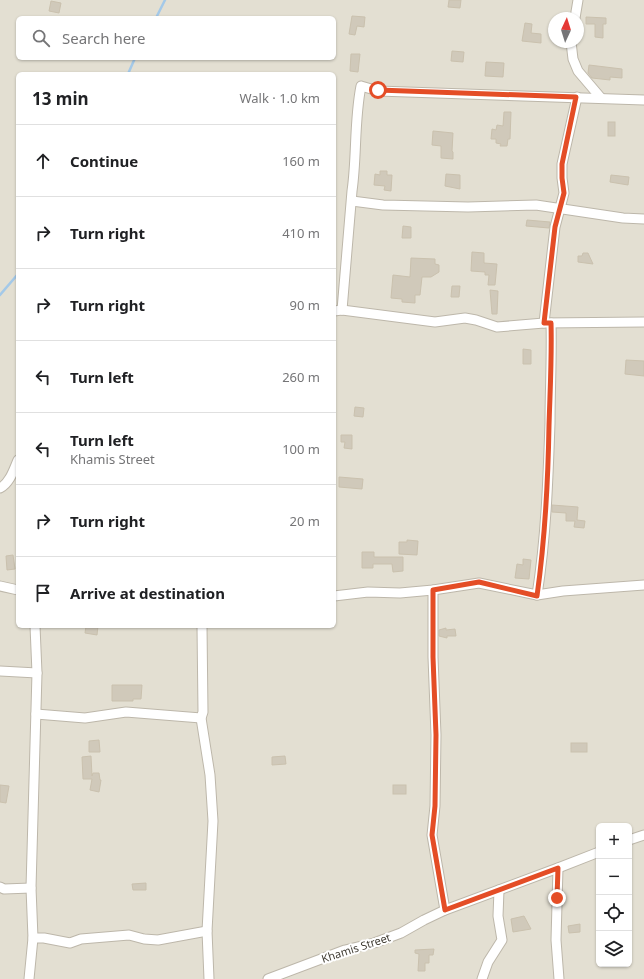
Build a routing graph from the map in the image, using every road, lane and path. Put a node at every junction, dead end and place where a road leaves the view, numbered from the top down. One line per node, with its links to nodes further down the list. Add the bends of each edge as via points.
1 (578, 0): 2 (street)
2 (576, 12)
3 (573, 48): 5 (street, via 578,71)
4 (576, 97): 5 (street); 7 (street, via 378,90 361,86 357,104); 8 (street, via 562,164 564,193)
5 (601, 98): 6 (street)
6 (644, 100)
7 (352, 201): 8 (street, via 383,205 460,207 536,205); 10 (street)
8 (560, 209): 9 (street); 12 (street, via 555,227)
9 (644, 219)
10 (338, 311): 12 (street, via 435,322 465,318 497,327)
11 (644, 322): 12 (street)
12 (548, 323): 20 (street, via 552,376 548,491)
13 (16, 464): 14 (street, via 10,478)
14 (0, 488)
15 (0, 586): 17 (street)
16 (644, 586): 20 (street, via 563,591)
17 (16, 590)
18 (433, 590): 19 (street); 20 (street, via 479,582); 34 (street, via 436,735 432,835)
19 (336, 596)
20 (537, 596)
21 (34, 628): 24 (street)
22 (202, 628): 26 (street, via 204,712)
23 (0, 671): 24 (street)
24 (37, 673): 25 (street)
25 (36, 714): 26 (street, via 85,718 126,712); 32 (street)
26 (201, 718): 35 (street, via 210,775 213,821)
27 (644, 835): 28 (street)
28 (632, 839)
29 (596, 853): 30 (street, Khamis Street)
30 (558, 868): 33 (street, Khamis Street); 41 (street, via 556,940)
31 (0, 887): 32 (street)
32 (31, 888): 36 (street)
33 (499, 890): 34 (street, Khamis Street); 40 (street, via 498,916 502,940 488,962)
34 (445, 910): 39 (street, Khamis Street, via 381,941 345,950)
35 (207, 930): 36 (street, via 158,940 130,936 81,939 70,943); 38 (street)
36 (33, 938): 37 (street)
37 (29, 979)
38 (209, 979)
39 (268, 979)
40 (482, 979)
41 (559, 979)

